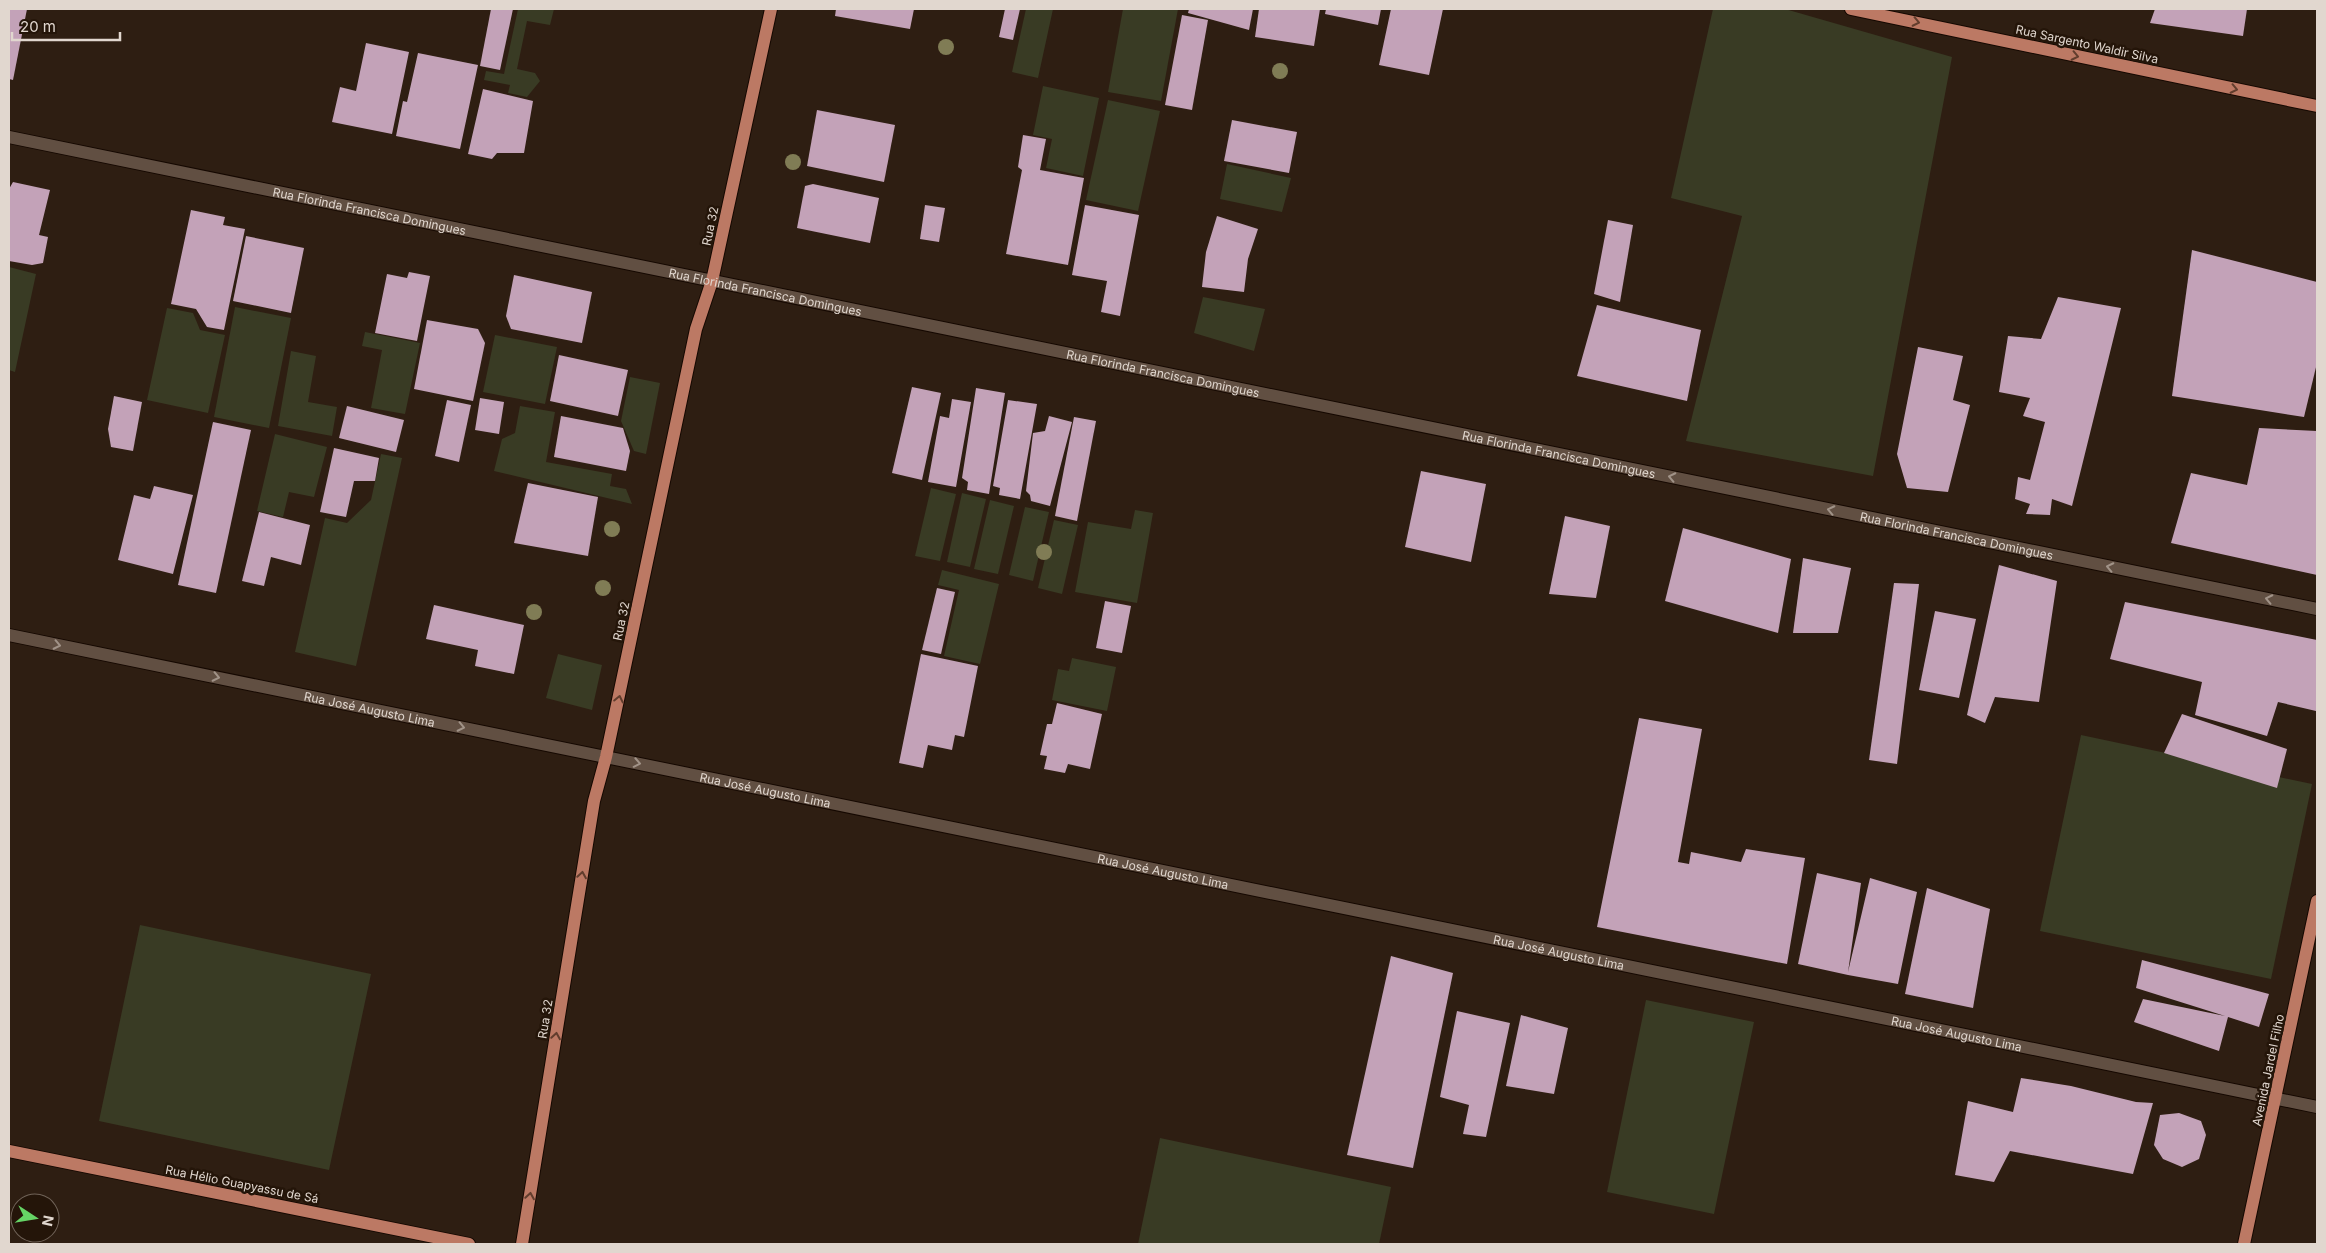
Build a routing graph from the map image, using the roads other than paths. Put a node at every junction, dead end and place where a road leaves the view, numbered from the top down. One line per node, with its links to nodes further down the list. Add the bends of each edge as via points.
1 (771, 9): 5 (main road, Rua 32)
2 (1851, 9): 3 (main road, Rua Sargento Waldir Silva, one-way to 3)
3 (2317, 106)
4 (9, 137): 5 (street, Rua Florinda Francisca Domingues)
5 (712, 281): 6 (street, Rua Florinda Francisca Domingues, one-way to 5); 8 (main road, Rua 32, one-way to 5, via 696,329)
6 (2317, 609)
7 (9, 635): 8 (street, Rua José Augusto Lima, one-way to 8)
8 (606, 757): 10 (street, Rua José Augusto Lima, one-way to 10); 14 (main road, Rua 32, one-way to 8, via 594,801)
9 (2317, 901): 10 (main road, Avenida Jardel Filho)
10 (2275, 1099): 11 (street, Rua José Augusto Lima); 15 (main road, Avenida Jardel Filho)
11 (2317, 1108)
12 (9, 1151): 13 (main road, Rua Hélio Guapyassu de Sá)
13 (469, 1244)
14 (522, 1244)
15 (2244, 1244)

